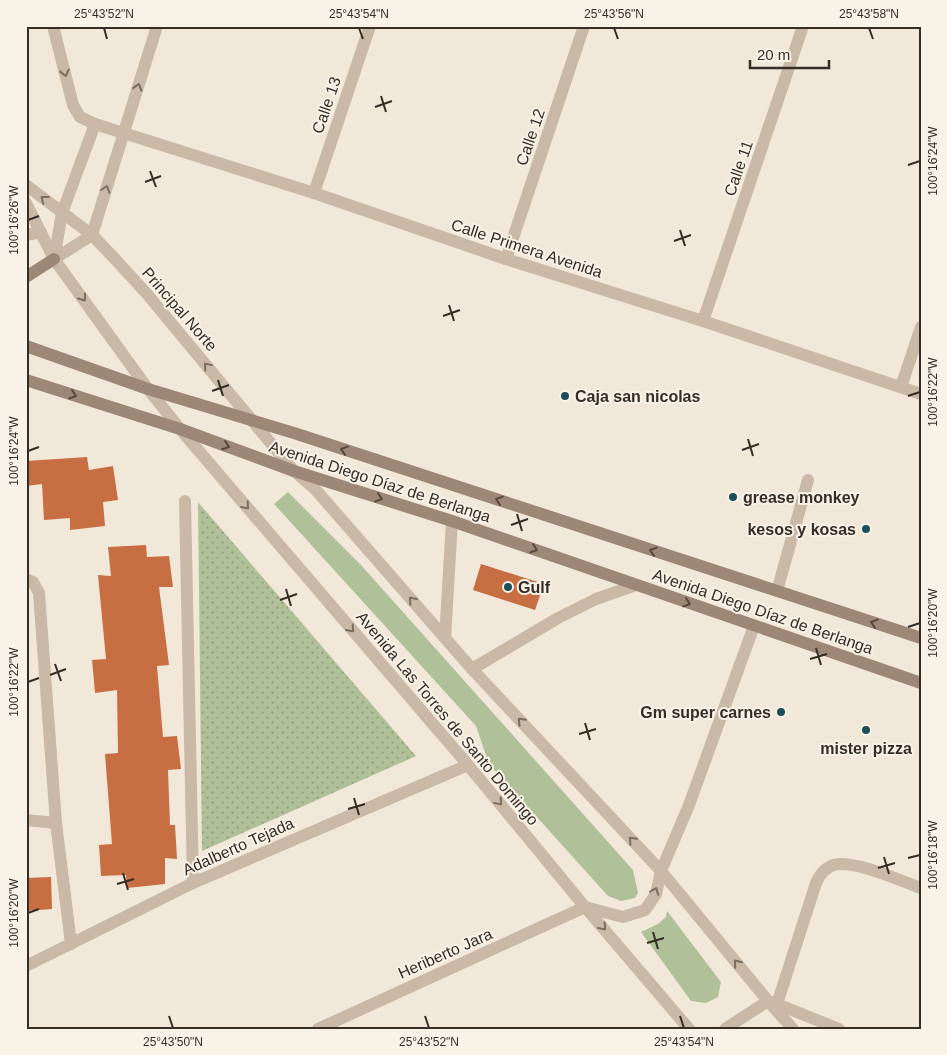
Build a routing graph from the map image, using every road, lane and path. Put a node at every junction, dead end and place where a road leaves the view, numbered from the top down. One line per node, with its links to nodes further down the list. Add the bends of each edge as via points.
1 (53, 26): 6 (street, Calle Primera Avenida, one-way to 6, via 73,105 80,116)
2 (157, 26): 7 (street, one-way to 2)
3 (370, 26): 9 (street, Calle 13)
4 (584, 26): 16 (street, Calle 12)
5 (803, 26): 18 (street, Calle 11)
6 (95, 124): 7 (street, Calle Primera Avenida); 11 (street)
7 (124, 134): 9 (street, Calle Primera Avenida); 14 (street, one-way to 7)
8 (26, 185): 11 (street, Principal Norte, one-way to 8)
9 (314, 193): 16 (street, Calle Primera Avenida)
10 (26, 203): 12 (street)
11 (62, 213): 14 (street, Principal Norte); 15 (street)
12 (41, 232): 13 (street); 15 (street)
13 (26, 235)
14 (92, 235): 15 (street); 25 (street, Principal Norte, one-way to 14)
15 (54, 258): 17 (main road); 23 (street, one-way to 23)
16 (506, 258): 18 (street, Calle Primera Avenida)
17 (26, 277)
18 (703, 321): 22 (street, Calle Primera Avenida)
19 (921, 327): 22 (street)
20 (26, 346): 23 (main road, Avenida Diego Díaz de Berlanga)
21 (26, 380): 26 (main road, Avenida Diego Díaz de Berlanga, one-way to 26)
22 (901, 387): 24 (street, Calle Primera Avenida)
23 (148, 389): 25 (main road, Avenida Diego Díaz de Berlanga); 26 (street)
24 (921, 394)
25 (255, 422): 27 (street, Principal Norte); 33 (main road, Avenida Diego Díaz de Berlanga, one-way to 25)
26 (180, 429): 27 (main road, Avenida Diego Díaz de Berlanga, one-way to 27); 39 (street, Avenida Las Torres de Santo Domingo, one-way to 39)
27 (294, 471): 30 (main road, Avenida Diego Díaz de Berlanga, one-way to 30); 35 (street, one-way to 27, via 315,489)
28 (808, 480): 33 (street)
29 (185, 500): 43 (street)
30 (452, 521): 32 (main road, Avenida Diego Díaz de Berlanga, one-way to 32); 35 (street)
31 (26, 578): 41 (street, via 33,582 39,593)
32 (636, 585): 34 (main road, Avenida Diego Díaz de Berlanga, one-way to 34); 37 (street, via 596,599 558,618)
33 (777, 591): 36 (main road, Avenida Diego Díaz de Berlanga, one-way to 33)
34 (754, 626): 38 (main road, Avenida Diego Díaz de Berlanga); 42 (street, via 689,805)
35 (445, 638): 37 (street)
36 (921, 638)
37 (472, 669): 42 (street, one-way to 37)
38 (921, 683)
39 (468, 765): 43 (street, Adalberto Tejada); 45 (street, Avenida Las Torres de Santo Domingo, one-way to 45)
40 (26, 820): 41 (street)
41 (56, 823): 46 (street)
42 (661, 871): 45 (street, one-way to 42, via 623,917 645,910 656,894); 48 (street, one-way to 42)
43 (193, 883): 46 (street, Adalberto Tejada)
44 (921, 888): 48 (street, via 861,868 838,864 826,869 816,883)
45 (586, 907): 49 (street, Heriberto Jara); 50 (street, Avenida Las Torres de Santo Domingo, one-way to 50)
46 (71, 944): 47 (street, Adalberto Tejada)
47 (26, 966)
48 (773, 1002): 51 (street); 52 (street); 53 (street)
49 (318, 1029)
50 (689, 1029)
51 (725, 1029)
52 (793, 1029)
53 (839, 1029)

